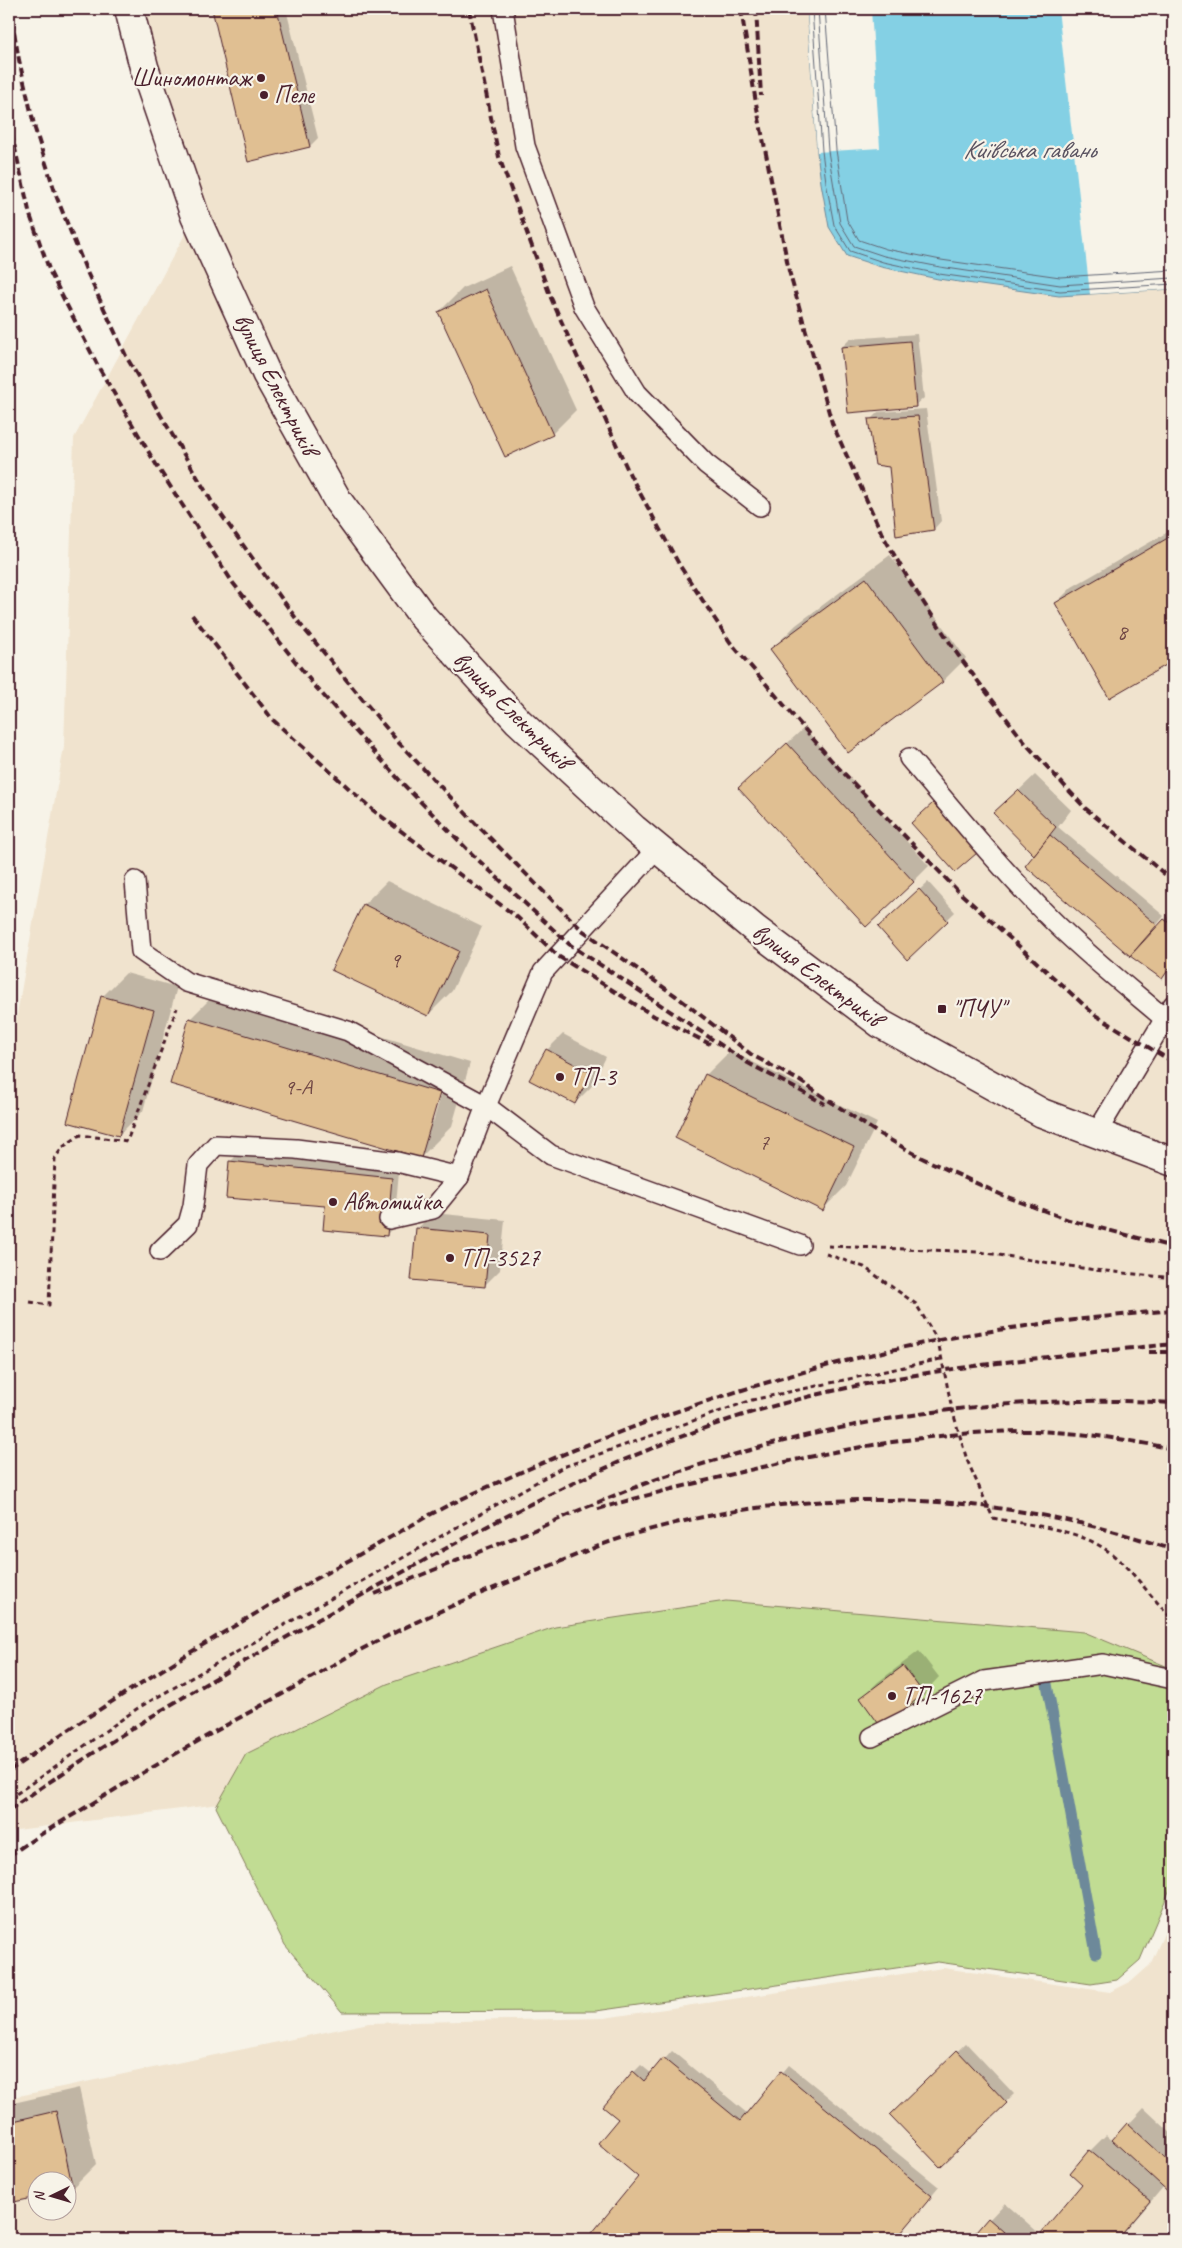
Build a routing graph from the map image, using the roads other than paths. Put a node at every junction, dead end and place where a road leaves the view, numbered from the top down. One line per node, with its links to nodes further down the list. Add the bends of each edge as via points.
1 (129, 9): 5 (street, вулиця Електриків, via 144,67 195,216 267,375 338,501 424,618 518,721)
2 (503, 9): 3 (lane, via 525,146 584,307 637,393 706,464)
3 (760, 506)
4 (909, 758): 7 (lane, via 999,864 1050,918 1103,968)
5 (657, 849): 8 (lane, via 543,972); 9 (street, вулиця Електриків, via 756,930 881,1024 1042,1113)
6 (135, 880): 8 (lane, via 141,951 186,982 348,1032)
7 (1169, 1012): 9 (lane)
8 (486, 1106): 11 (lane); 13 (lane, via 551,1155)
9 (1096, 1134): 10 (street, вулиця Електриків)
10 (1173, 1162)
11 (459, 1177): 12 (lane, via 433,1210); 14 (lane, via 379,1160 296,1149 216,1145 198,1164 188,1224)
12 (389, 1219)
13 (800, 1245)
14 (160, 1251)
15 (1173, 1679): 16 (lane, via 1103,1664 984,1681)
16 (872, 1738)

